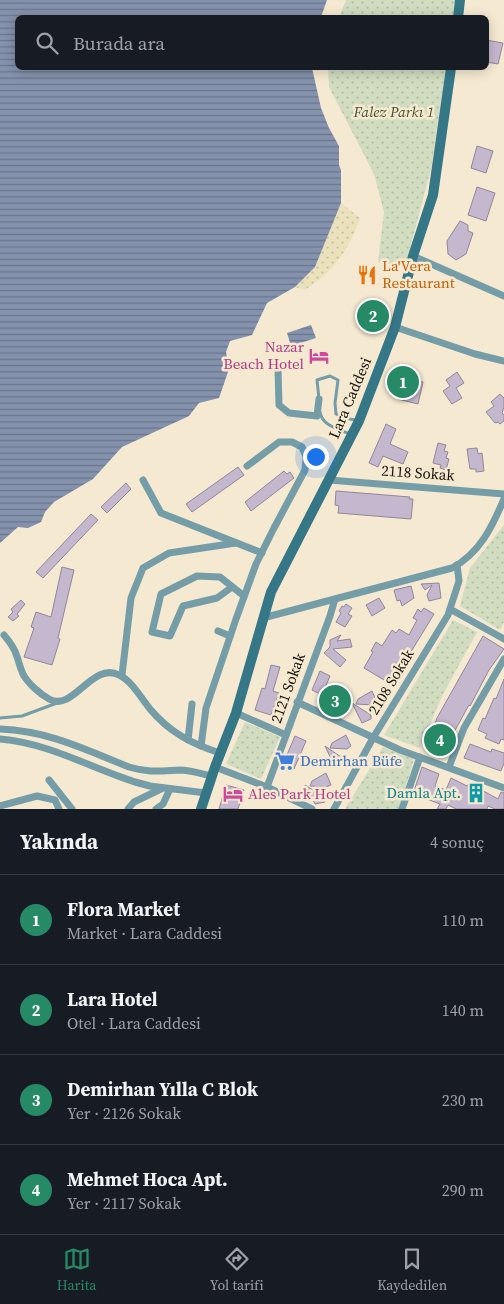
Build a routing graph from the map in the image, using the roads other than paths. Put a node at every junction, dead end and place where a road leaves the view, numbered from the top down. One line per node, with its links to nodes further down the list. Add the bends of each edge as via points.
1 (460, 0): 2 (street)
2 (458, 15)
3 (451, 70): 4 (street, Lara Caddesi, via 433,195)
4 (413, 256): 5 (street); 6 (street, Lara Caddesi)
5 (504, 296)
6 (395, 327): 7 (street); 10 (street, Lara Caddesi)
7 (504, 361)
8 (278, 370): 9 (street, via 279,405 289,413 317,416)
9 (319, 399): 10 (lane, via 317,380 330,376 338,380 336,414); 11 (lane, via 321,417 330,426)
10 (359, 421): 11 (street, Lara Caddesi)
11 (352, 434): 14 (street, Lara Caddesi)
12 (247, 466): 18 (street, via 279,442 292,442 302,448 306,457 305,470)
13 (143, 480): 17 (street, via 161,513)
14 (329, 480): 15 (street, 2118 Sokak); 24 (street, Lara Caddesi, via 271,592)
15 (504, 494)
16 (504, 499): 19 (street, via 492,528)
17 (236, 543): 18 (street); 30 (street, via 169,553 143,568 131,598)
18 (262, 553): 21 (street)
19 (457, 565): 22 (street); 23 (street, 2108 Sokak, via 459,582)
20 (232, 587): 20 (street, via 220,577 196,576 161,594 152,632 170,636 183,606 217,598); 21 (street)
21 (244, 596): 27 (street)
22 (334, 599): 24 (street); 32 (street, 2121 Sokak)
23 (450, 609): 28 (street); 38 (street, 2108 Sokak)
24 (263, 618): 34 (street, Lara Caddesi)
25 (218, 632): 27 (street)
26 (4, 635): 31 (street, via 24,677 51,700)
27 (230, 636): 41 (street, via 206,708)
28 (504, 639)
29 (504, 659): 44 (street, via 464,728)
30 (122, 676): 31 (street, via 105,672); 40 (street, via 168,728)
31 (60, 702): 35 (lane, via 22,716)
32 (298, 702): 37 (street, 2121 Sokak); 38 (street)
33 (192, 704): 40 (street)
34 (236, 713): 37 (street); 42 (street, Lara Caddesi)
35 (0, 718)
36 (0, 729): 45 (street, via 42,734 144,771)
37 (286, 735): 47 (street, 2121 Sokak)
38 (373, 738): 43 (street); 58 (street, 2108 Sokak)
39 (0, 739): 49 (street, via 46,747 134,782)
40 (188, 740): 41 (street)
41 (201, 746): 42 (street)
42 (220, 753): 45 (street, Lara Caddesi)
43 (420, 757): 44 (street); 59 (street)
44 (448, 767): 48 (street)
45 (213, 771): 47 (street); 50 (street, Lara Caddesi)
46 (49, 780): 53 (street)
47 (267, 787): 57 (street)
48 (504, 788)
49 (167, 789): 50 (street); 54 (street, via 134,802); 55 (street, via 163,804)
50 (206, 793): 56 (street, Lara Caddesi)
51 (0, 806): 52 (street, via 37,796 55,800)
52 (59, 809)
53 (72, 809)
54 (128, 809)
55 (156, 809)
56 (201, 809)
57 (312, 809)
58 (334, 809)
59 (402, 809)

